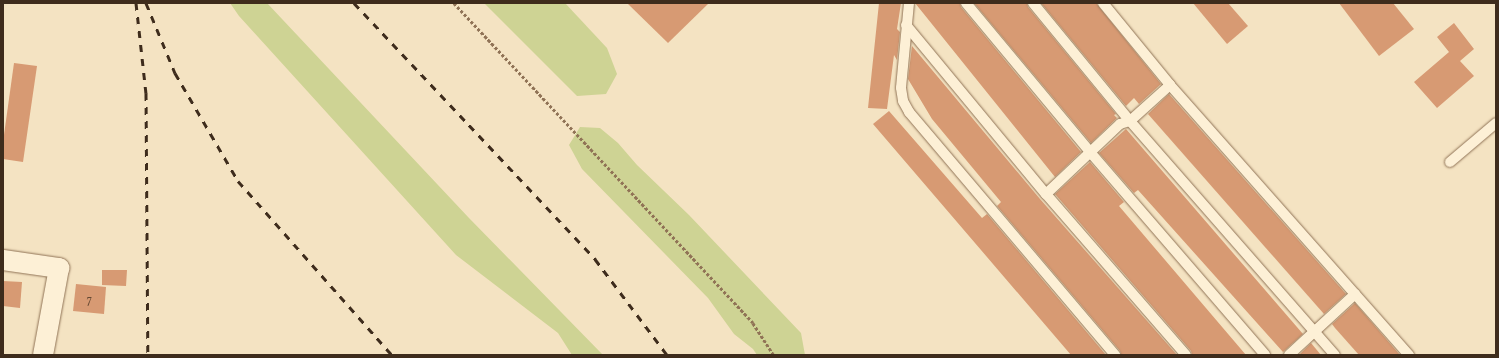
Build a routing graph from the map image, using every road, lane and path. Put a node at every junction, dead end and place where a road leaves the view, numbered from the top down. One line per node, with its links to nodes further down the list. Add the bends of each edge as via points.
1 (454, 3): 17 (path, via 753,323)
2 (908, 3): 6 (lane)
3 (966, 3): 10 (lane)
4 (1033, 3): 8 (lane)
5 (1102, 3): 7 (lane)
6 (906, 25): 12 (lane); 18 (lane, via 901,88 908,112)
7 (1170, 85): 8 (lane); 14 (lane)
8 (1130, 121): 10 (lane, via 1120,124); 15 (lane)
9 (1496, 122): 11 (lane)
10 (1090, 152): 12 (lane); 20 (lane)
11 (1450, 162)
12 (1046, 194): 19 (lane)
13 (3, 260): 16 (street, via 58,268)
14 (1355, 294): 15 (lane); 23 (lane)
15 (1314, 331): 21 (lane); 22 (lane)
16 (43, 355)
17 (774, 355)
18 (1115, 355)
19 (1186, 355)
20 (1265, 355)
21 (1289, 355)
22 (1335, 355)
23 (1409, 355)

